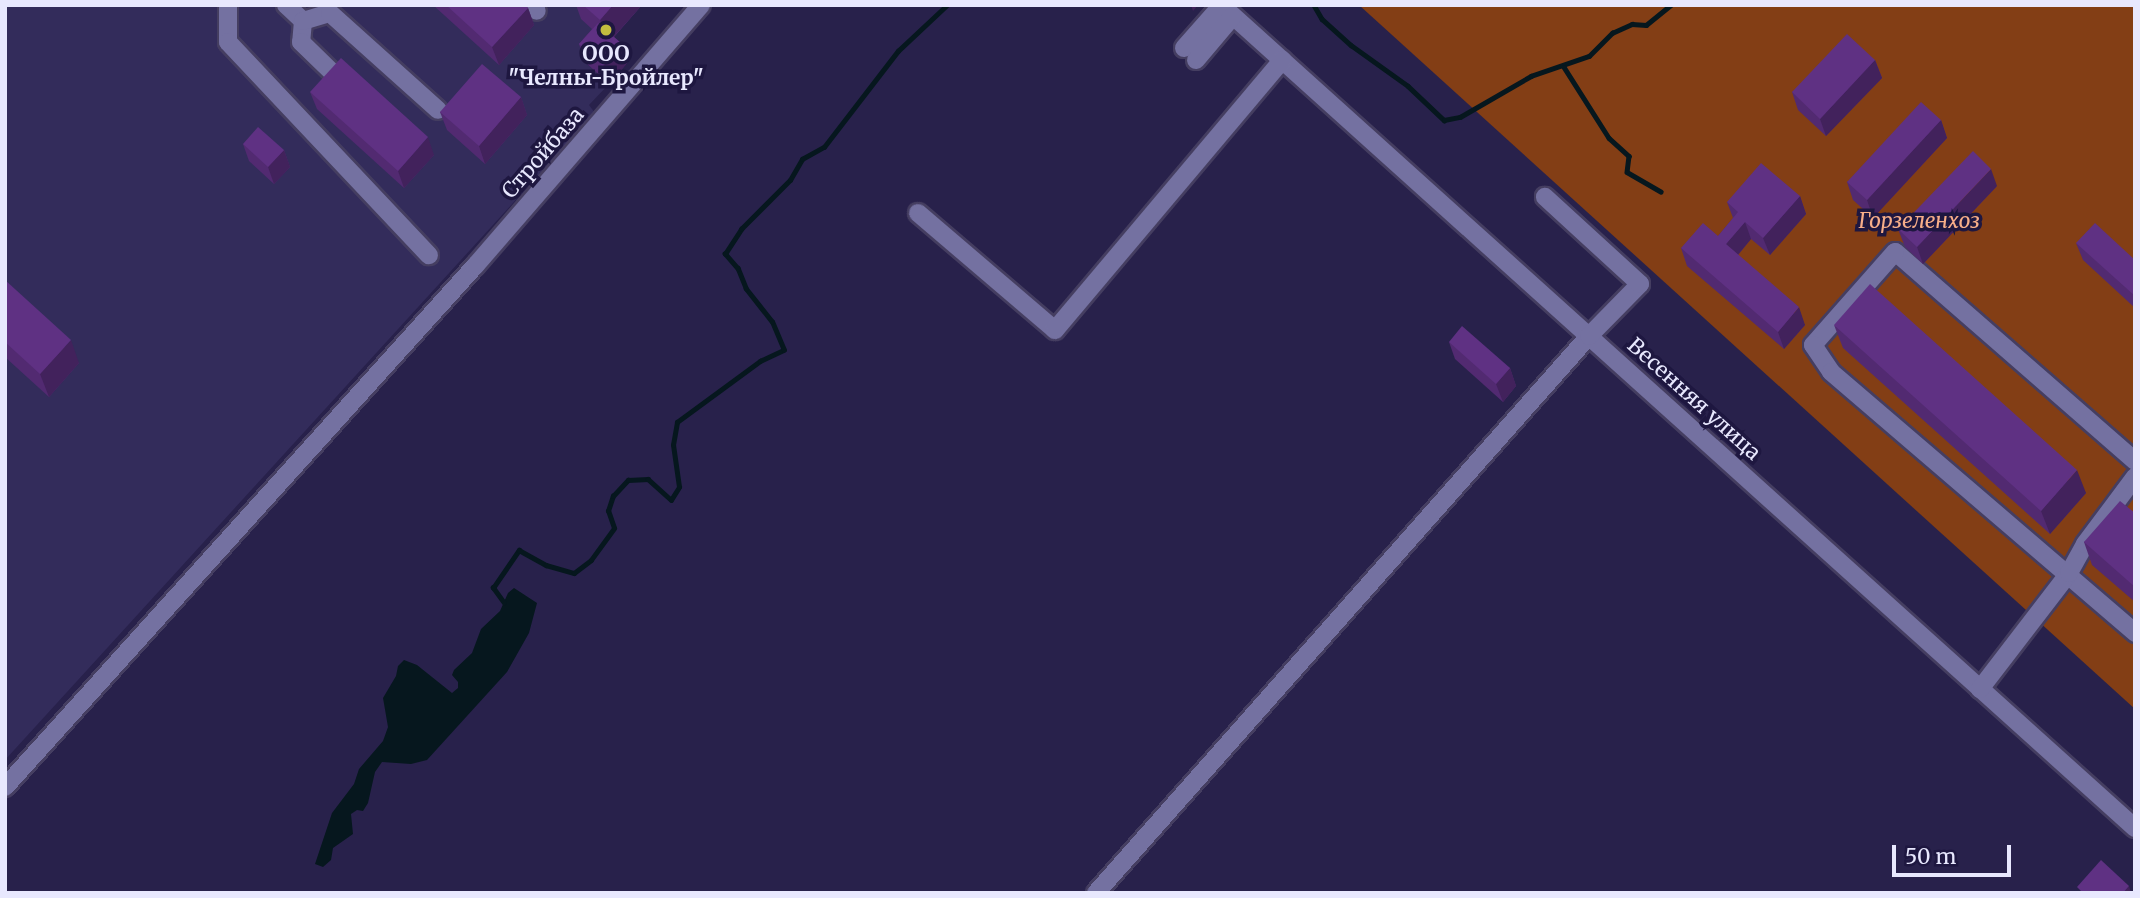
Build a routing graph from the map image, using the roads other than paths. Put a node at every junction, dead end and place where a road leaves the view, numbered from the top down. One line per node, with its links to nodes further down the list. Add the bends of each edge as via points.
1 (228, 5): 12 (street, via 228,42)
2 (286, 5): 5 (street)
3 (701, 5): 19 (street, Стройбаза, via 475,266)
4 (1225, 9): 6 (street); 7 (street, Весенняя улица)
5 (303, 21): 8 (street, via 301,42); 9 (street, via 330,13)
6 (1190, 54)
7 (1282, 60): 11 (street, via 1055,330); 13 (street, Весенняя улица)
8 (336, 76)
9 (438, 110)
10 (1545, 197): 13 (street, via 1640,284)
11 (918, 213)
12 (429, 256)
13 (1589, 336): 18 (street, Весенняя улица); 21 (street)
14 (2135, 461): 16 (street, via 1895,252 1813,345 1831,372)
15 (2135, 477): 16 (street)
16 (2069, 573): 17 (street); 18 (street)
17 (2135, 633)
18 (1980, 689): 20 (street, Весенняя улица)
19 (5, 788)
20 (2135, 828)
21 (1096, 893)

